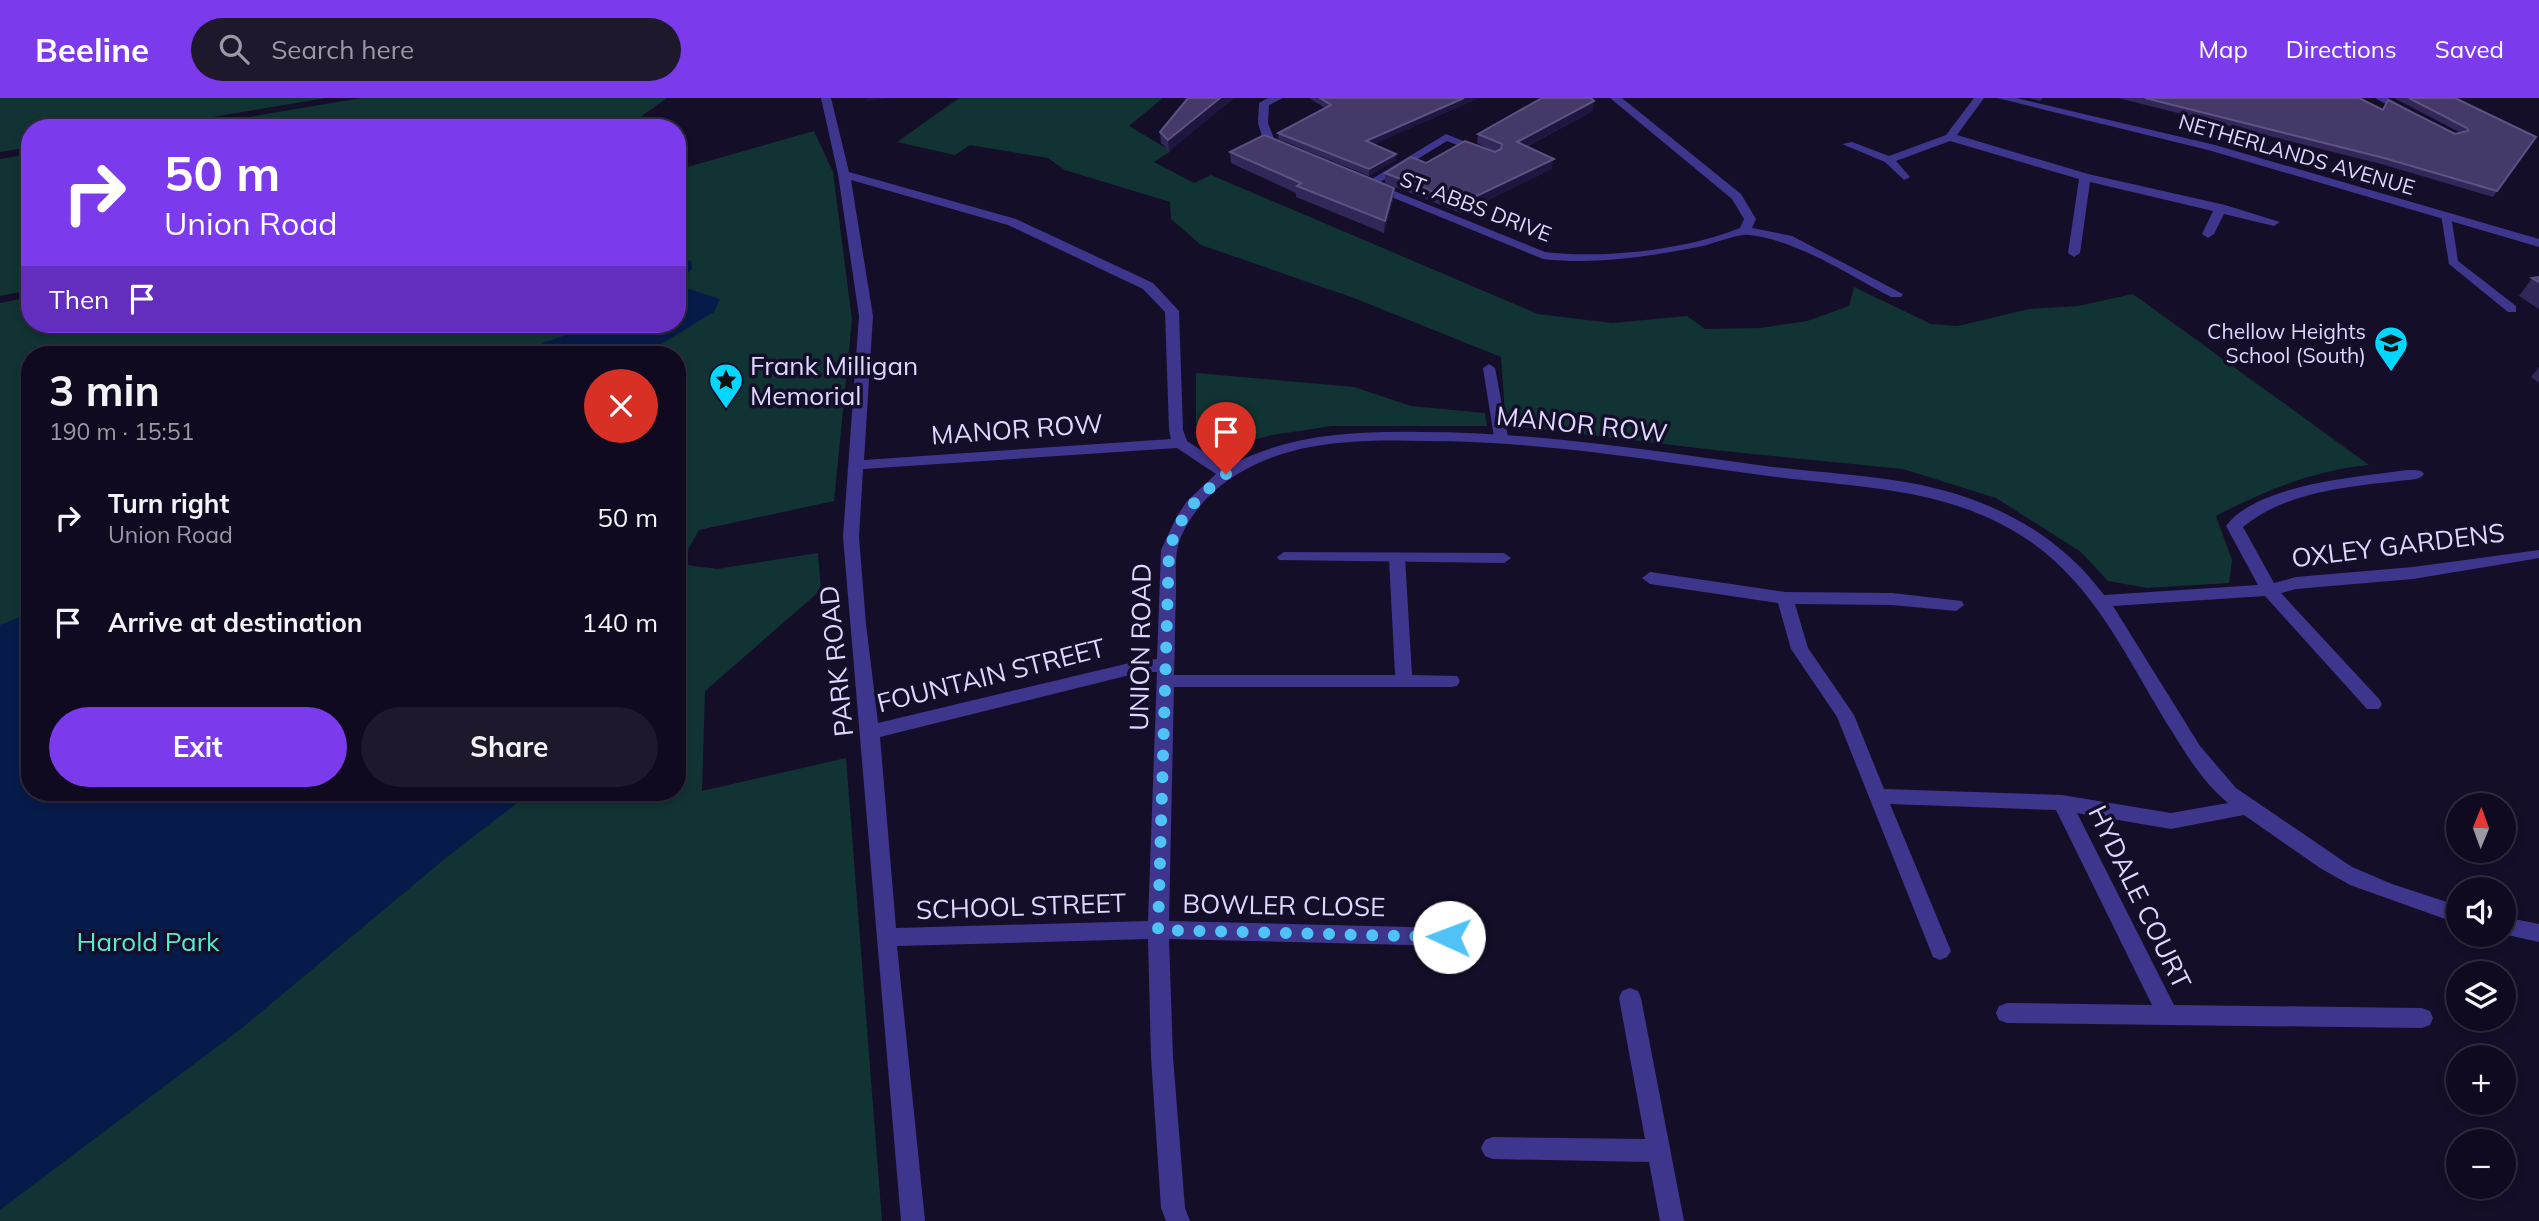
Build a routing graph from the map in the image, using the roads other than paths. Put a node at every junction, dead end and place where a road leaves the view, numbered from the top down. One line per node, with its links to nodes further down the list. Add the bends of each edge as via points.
1 (826, 98): 13 (street, PARK ROAD)
2 (1278, 98): 10 (street, via 1264,103 1263,122 1270,143)
3 (1615, 98): 21 (street, via 1737,197 1750,219)
4 (1979, 98): 8 (street)
5 (2002, 98): 19 (street, NETHERLANDS AVENUE, via 2211,147)
6 (2380, 98): 7 (street)
7 (2423, 120)
8 (1950, 137): 12 (street); 15 (street)
9 (1848, 144): 12 (street)
10 (1295, 153)
11 (1493, 156): 17 (street, via 1443,136)
12 (1889, 160): 14 (street)
13 (844, 174): 29 (street, via 1012,222 1148,286 1172,311); 30 (street, PARK ROAD, via 866,316)
14 (1904, 177)
15 (2085, 177): 18 (street); 24 (street)
16 (1356, 180): 17 (street, ST. ABBS DRIVE)
17 (1368, 185): 21 (street, ST. ABBS DRIVE, via 1543,255 1567,259 1611,258 1725,239)
18 (2221, 208): 20 (street); 22 (street)
19 (2446, 215): 23 (street, NETHERLANDS AVENUE); 26 (lane, via 2452,262)
20 (2274, 222)
21 (1745, 230): 25 (street, via 1788,239)
22 (2208, 234)
23 (2539, 243)
24 (2074, 253)
25 (1896, 294)
26 (2512, 309)
27 (1489, 368): 28 (lane)
28 (1501, 438): 31 (street, MANOR ROW, via 1347,437 1301,444); 40 (street, MANOR ROW, via 1579,444 1937,494 1998,516 2039,540)
29 (1180, 443): 30 (street, MANOR ROW); 31 (street)
30 (857, 465): 46 (street, PARK ROAD, via 851,537)
31 (1226, 474): 42 (street, UNION ROAD, via 1190,505 1169,550)
32 (2416, 474): 38 (street, OXLEY GARDENS, via 2325,486 2244,515 2234,526)
33 (2534, 554): 38 (street, OXLEY GARDENS)
34 (1284, 557): 35 (lane)
35 (1397, 558): 36 (lane); 43 (street)
36 (1504, 558)
37 (1650, 578): 39 (street)
38 (2269, 590): 40 (street, OXLEY GARDENS); 45 (street, OXLEY GARDENS)
39 (1785, 598): 41 (street); 47 (street, via 1800,649 1845,715)
40 (2101, 601): 49 (street, MANOR ROW, via 2216,780)
41 (1955, 605)
42 (1166, 673): 43 (street, FOUNTAIN STREET); 46 (street, FOUNTAIN STREET, via 1142,666); 52 (street, UNION ROAD)
43 (1404, 681): 44 (street, FOUNTAIN STREET)
44 (1451, 681)
45 (2373, 704)
46 (870, 732): 54 (street, PARK ROAD)
47 (1877, 796): 48 (street); 56 (street)
48 (2062, 803): 49 (street, via 2171,821); 59 (street, HYDALE COURT)
49 (2248, 807): 50 (street, MANOR ROW, via 2346,874)
50 (2446, 910)
51 (2516, 928): 53 (street)
52 (1158, 930): 54 (street, SCHOOL STREET); 55 (street, BOWLER CLOSE); 64 (street, UNION ROAD, via 1162,1057 1173,1208)
53 (2539, 933)
54 (886, 937): 63 (street, PARK ROAD)
55 (1449, 937)
56 (1940, 951)
57 (1630, 998): 62 (street)
58 (2007, 1013): 59 (street, HYDALE COURT)
59 (2169, 1017): 60 (street, HYDALE COURT)
60 (2422, 1018)
61 (1493, 1148): 62 (street)
62 (1660, 1151): 65 (street)
63 (913, 1221)
64 (1178, 1221)
65 (1672, 1221)

